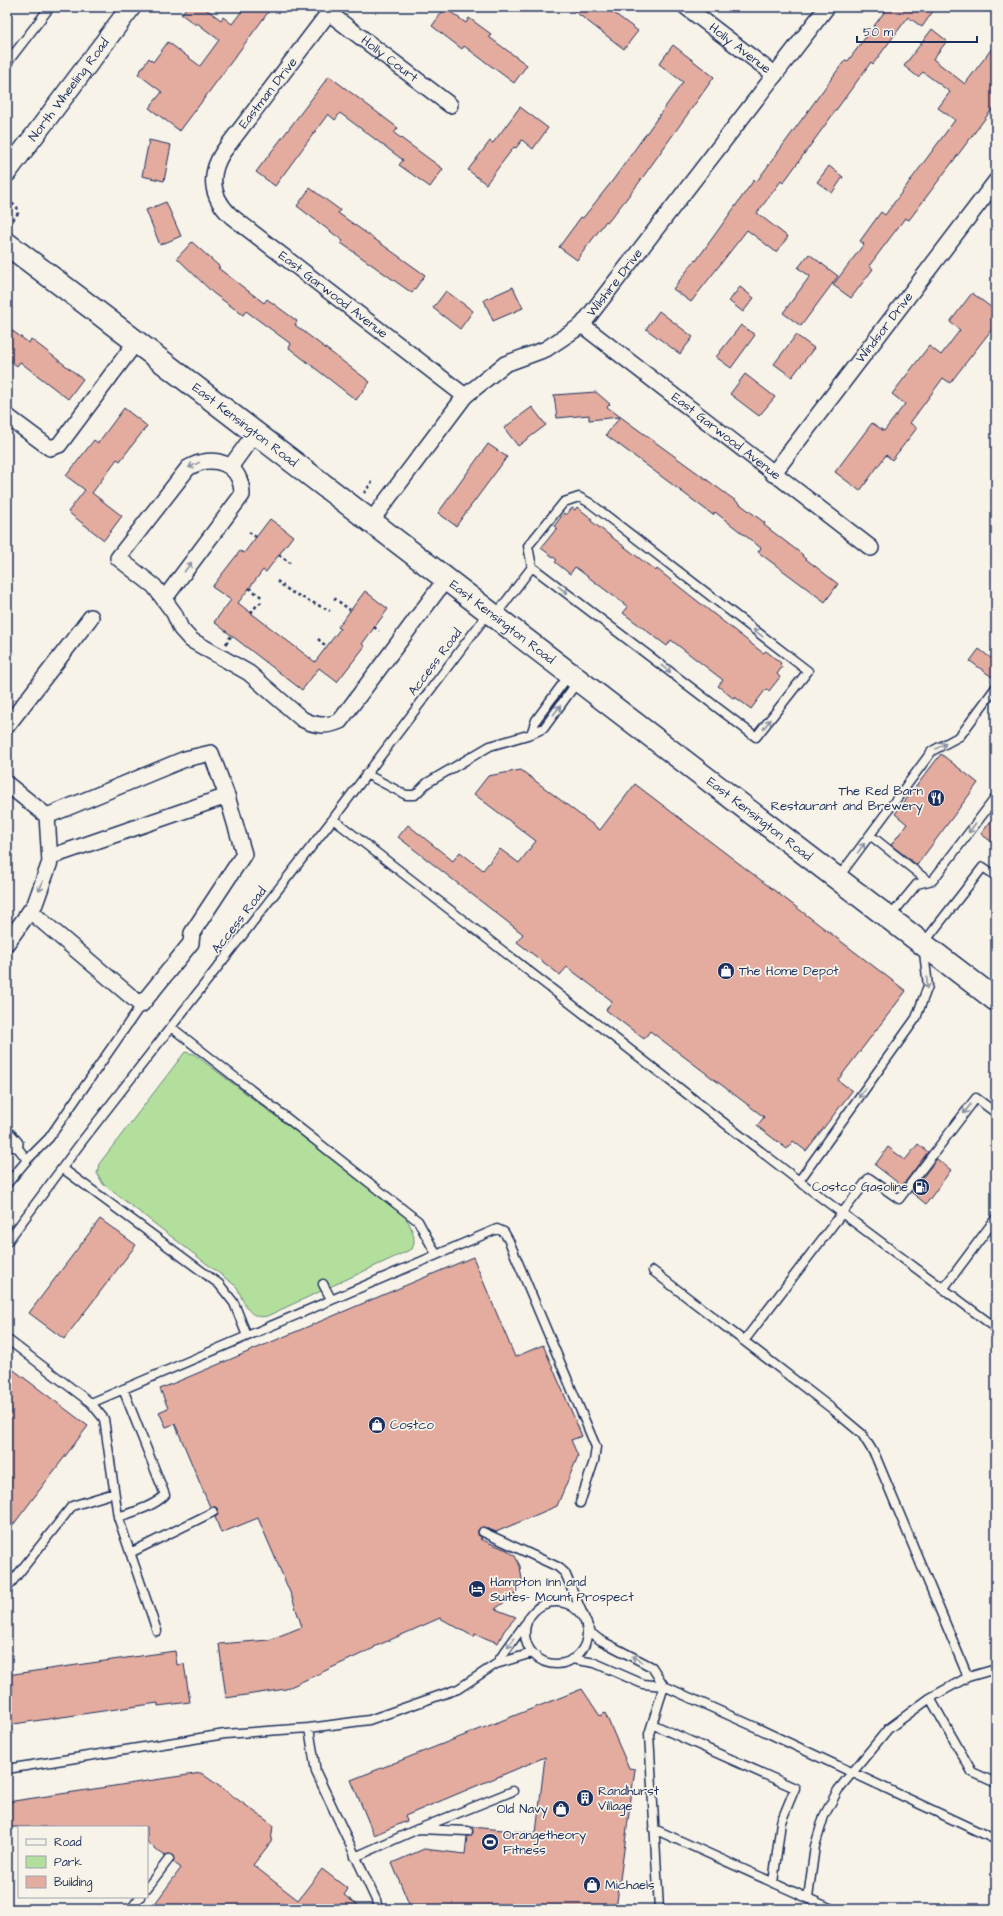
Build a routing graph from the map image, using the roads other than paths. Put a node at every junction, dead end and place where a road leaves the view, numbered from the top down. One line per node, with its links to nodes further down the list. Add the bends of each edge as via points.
1 (50, 7): 6 (lane)
2 (686, 7): 7 (street, Holly Avenue)
3 (827, 7): 7 (street, Wilshire Drive)
4 (128, 8): 9 (street, North Wheeling Road)
5 (331, 10): 8 (street, Holly Court); 11 (street, Eastman Drive, via 223,152 214,168)
6 (7, 63)
7 (775, 75): 13 (street, Wilshire Drive)
8 (450, 105)
9 (7, 172)
10 (996, 181): 19 (street, Windsor Drive)
11 (213, 183): 15 (street, East Garwood Avenue, via 218,200 232,216)
12 (7, 244): 14 (main road, East Kensington Road)
13 (582, 325): 15 (street, Wilshire Drive, via 546,349 506,364); 19 (street, East Garwood Avenue)
14 (136, 342): 16 (street, via 59,445 50,448); 17 (main road, East Kensington Road)
15 (465, 396): 20 (street, Wilshire Drive)
16 (7, 416)
17 (255, 433): 18 (street); 20 (main road, East Kensington Road)
18 (231, 466): 24 (street, one-way to 18, via 242,495 238,476); 24 (street, one-way to 24, via 206,461 188,468 118,558 154,586)
19 (773, 474): 21 (street, East Garwood Avenue)
20 (371, 521): 23 (main road, East Kensington Road)
21 (871, 548)
22 (532, 567): 22 (lane, one-way to 22, via 756,737 808,671 579,497 564,502 528,546); 25 (lane, Access Road)
23 (446, 579): 24 (street, via 340,721 328,725 313,724 302,719 249,673 191,640 181,629); 25 (main road, East Kensington Road)
24 (165, 598)
25 (492, 614): 27 (main road, East Kensington Road); 30 (lane, Access Road)
26 (91, 617): 29 (street)
27 (575, 677): 30 (lane, via 544,728 490,746 427,783 415,795 406,796); 39 (main road, East Kensington Road)
28 (996, 687): 36 (lane, one-way to 28, via 932,752 960,736)
29 (7, 726)
30 (366, 774): 35 (lane, Access Road)
31 (7, 784): 34 (street)
32 (227, 796): 34 (street, via 211,753 185,759); 37 (street); 46 (street, via 244,854 192,933 191,943)
33 (996, 797): 40 (lane, one-way to 40, via 933,880)
34 (47, 816): 37 (street)
35 (333, 818): 47 (lane, Access Road); 52 (lane)
36 (870, 835): 39 (lane, one-way to 36); 40 (lane)
37 (50, 857): 41 (street, one-way to 41, via 35,904)
38 (996, 876): 44 (lane, via 984,867)
39 (838, 879): 42 (main road, East Kensington Road)
40 (928, 881): 42 (lane, via 917,884)
41 (30, 911): 43 (street); 46 (street)
42 (889, 918): 44 (main road, East Kensington Road)
43 (7, 943)
44 (923, 944): 45 (main road, East Kensington Road); 52 (lane, one-way to 52, via 928,986 916,1018)
45 (996, 1000)
46 (141, 1005): 50 (lane, via 49,1138)
47 (171, 1027): 51 (lane, Access Road); 57 (lane, via 418,1221)
48 (996, 1112): 54 (lane, one-way to 54, via 976,1098 898,1199 869,1178)
49 (11, 1139): 50 (lane)
50 (27, 1160): 53 (lane)
51 (62, 1168): 56 (lane, Access Road); 63 (lane, via 219,1284 234,1303)
52 (799, 1181): 54 (lane)
53 (7, 1184)
54 (842, 1213): 60 (lane); 65 (lane)
55 (996, 1218): 60 (lane)
56 (7, 1242)
57 (436, 1254): 61 (lane); 69 (lane, via 497,1229 504,1232 596,1447)
58 (653, 1271): 65 (lane)
59 (323, 1284): 61 (lane)
60 (943, 1289): 62 (lane)
61 (331, 1299): 63 (lane)
62 (996, 1328)
63 (247, 1336): 66 (lane)
64 (7, 1339): 67 (lane)
65 (744, 1341): 82 (lane, via 862,1434 875,1455)
66 (123, 1389): 67 (lane); 71 (lane, via 165,1495 149,1505)
67 (91, 1403): 68 (lane, via 104,1418)
68 (114, 1493): 71 (lane); 74 (lane, via 72,1506)
69 (580, 1503)
70 (212, 1512): 73 (lane)
71 (118, 1517): 73 (lane)
72 (483, 1532): 75 (lane, via 562,1570)
73 (130, 1553): 77 (lane)
74 (7, 1588)
75 (583, 1618): 76 (lane, via 568,1604 553,1602 538,1606); 79 (lane, via 587,1636 582,1649); 83 (lane, one-way to 75, via 652,1667 600,1640 591,1633)
76 (526, 1623): 78 (lane, via 525,1639); 80 (lane, one-way to 80)
77 (157, 1631)
78 (532, 1653): 79 (lane, via 556,1664); 80 (lane)
79 (572, 1659): 83 (lane, via 595,1663 643,1684)
80 (496, 1664): 86 (lane, via 458,1690 377,1717)
81 (996, 1669): 82 (lane)
82 (968, 1677): 84 (lane)
83 (664, 1686): 85 (lane); 88 (lane)
84 (930, 1698): 88 (lane, via 888,1729); 89 (lane, via 972,1772)
85 (652, 1724): 92 (lane, via 649,1734); 98 (lane, via 794,1788 781,1822)
86 (309, 1728): 87 (lane, via 225,1734); 96 (lane, via 316,1772)
87 (7, 1769)
88 (853, 1772): 94 (lane); 101 (lane, via 838,1790 824,1816 815,1846)
89 (996, 1783)
90 (513, 1791): 91 (lane)
91 (418, 1829): 93 (lane); 96 (lane)
92 (654, 1829): 98 (lane); 104 (lane)
93 (468, 1831)
94 (994, 1838): 95 (lane)
95 (996, 1846)
96 (355, 1857): 103 (lane)
97 (169, 1859): 99 (lane)
98 (773, 1883): 101 (lane)
99 (148, 1887)
100 (139, 1898): 102 (lane)
101 (808, 1898): 105 (lane)
102 (131, 1909)
103 (378, 1909)
104 (659, 1909)
105 (832, 1909)

